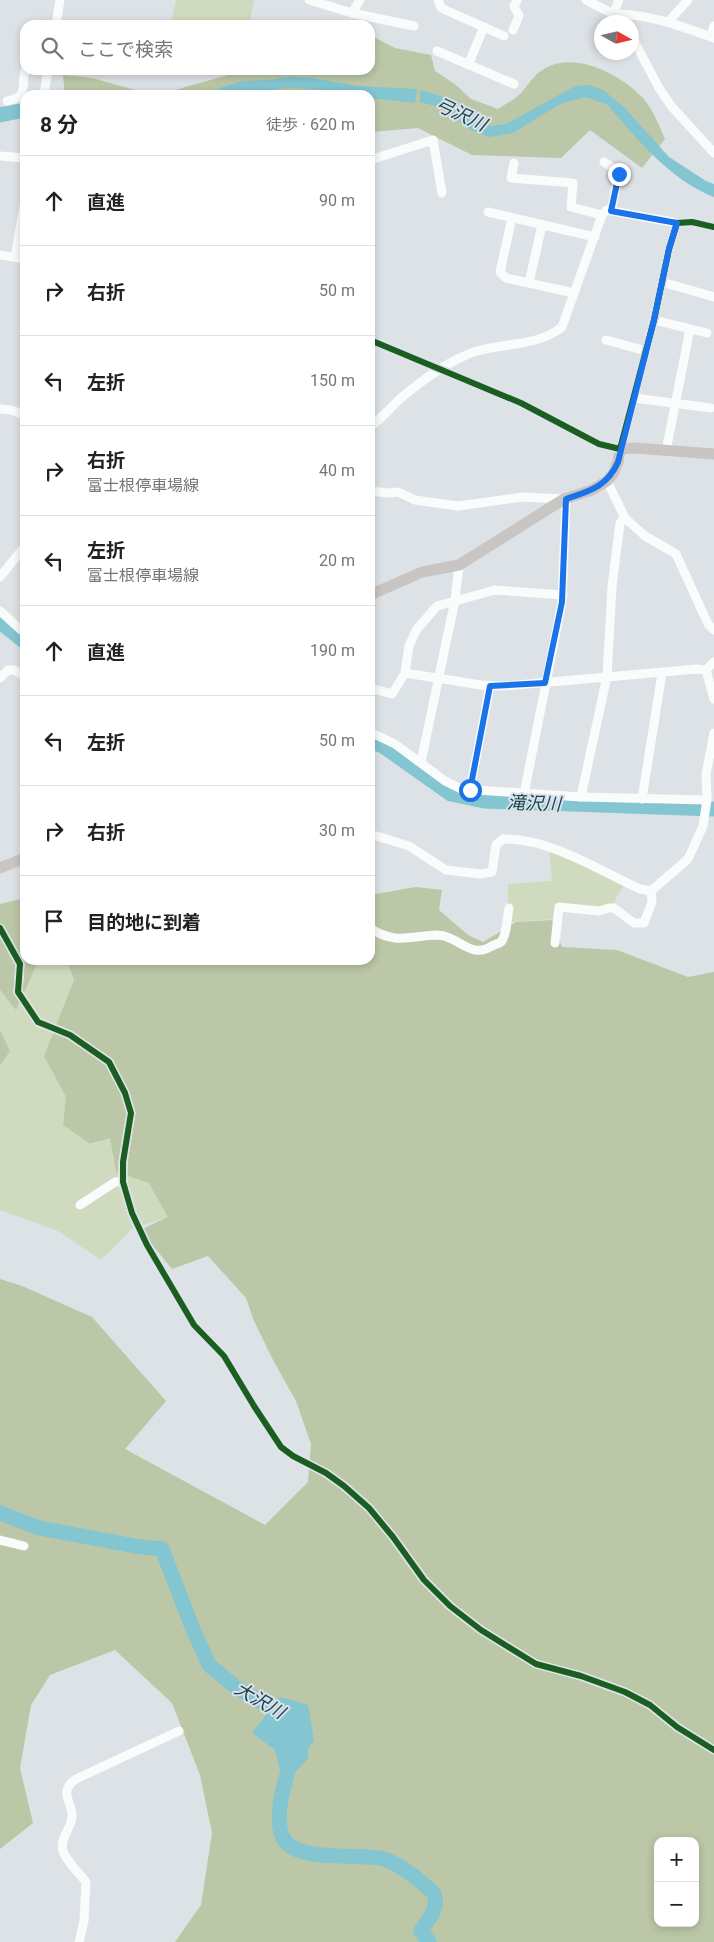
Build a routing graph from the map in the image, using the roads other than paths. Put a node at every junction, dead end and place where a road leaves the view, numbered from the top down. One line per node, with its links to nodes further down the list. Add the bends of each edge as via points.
1 (60, 0): 11 (street)
2 (309, 0): 9 (street)
3 (360, 0): 9 (street)
4 (438, 0): 15 (street, via 441,8)
5 (517, 0): 16 (street, via 514,6 518,16)
6 (586, 0): 10 (street)
7 (618, 0): 10 (street)
8 (688, 0): 12 (street)
9 (352, 13): 13 (street)
10 (613, 14): 12 (street)
11 (57, 20)
12 (668, 22): 18 (street)
13 (414, 26)
14 (714, 26): 18 (street)
15 (484, 27): 17 (street); 21 (street)
16 (512, 30)
17 (504, 36)
18 (712, 38)
19 (639, 50): 29 (street, via 672,108)
20 (437, 51): 21 (street)
21 (468, 64): 24 (street)
22 (25, 75): 25 (street)
23 (47, 75): 26 (street)
24 (514, 84)
25 (23, 90)
26 (45, 90)
27 (20, 96): 28 (street)
28 (7, 101)
29 (714, 153)
30 (0, 156): 31 (street)
31 (20, 158)
32 (375, 158): 35 (street, via 433,140)
33 (604, 162): 36 (street, via 619,172)
34 (514, 163): 38 (street, via 511,178 573,183 571,207)
35 (442, 193)
36 (611, 211): 38 (street, via 607,210); 40 (street)
37 (488, 212): 39 (street)
38 (602, 216): 44 (street)
39 (512, 218): 41 (street); 49 (street, via 500,272 506,278)
40 (677, 223): 42 (street, via 692,222); 48 (street)
41 (542, 225): 44 (street); 49 (street)
42 (714, 227)
43 (20, 229): 46 (street)
44 (595, 237): 50 (street)
45 (0, 255): 46 (street)
46 (15, 257): 47 (street)
47 (20, 258)
48 (662, 282): 51 (street); 52 (street)
49 (529, 283): 50 (street)
50 (574, 293): 58 (street, via 562,327 551,336 465,355)
51 (714, 297)
52 (654, 320): 53 (street); 57 (street)
53 (690, 329): 54 (street); 60 (street)
54 (706, 334)
55 (606, 340): 57 (street)
56 (375, 342): 58 (street)
57 (646, 351): 59 (street)
58 (441, 368): 64 (street); 65 (street, via 521,402 599,444)
59 (634, 398): 60 (street); 65 (street)
60 (676, 404): 61 (street); 66 (street)
61 (712, 408)
62 (0, 409): 63 (street)
63 (20, 413)
64 (375, 424)
65 (620, 449): 66 (main road); 68 (main road, via 613,474)
66 (666, 450): 67 (main road)
67 (714, 454)
68 (607, 480): 70 (main road, via 592,490); 71 (street)
69 (375, 492): 70 (street, via 398,492 415,500 458,506 522,497)
70 (565, 499): 73 (main road); 76 (street)
71 (625, 518): 79 (street, via 645,536 676,554); 86 (street, via 620,523 612,587)
72 (20, 552): 74 (street)
73 (459, 565): 75 (main road, via 422,572); 77 (street)
74 (1, 576)
75 (375, 593)
76 (563, 594): 77 (street, via 495,590); 89 (street)
77 (455, 600): 84 (street, via 437,606 417,629 409,646); 87 (street)
78 (0, 611): 80 (street)
79 (712, 624)
80 (20, 630)
81 (714, 662): 82 (street)
82 (706, 670): 85 (street); 92 (street)
83 (20, 673): 88 (street, via 8,670)
84 (404, 673): 87 (street); 91 (street, via 392,694)
85 (662, 673): 86 (street); 99 (street)
86 (607, 676): 89 (street); 98 (street)
87 (438, 677): 90 (street); 95 (street)
88 (0, 678)
89 (545, 683): 90 (street); 97 (street)
90 (490, 686): 96 (street)
91 (375, 689)
92 (714, 698)
93 (714, 733): 100 (street, via 706,774)
94 (375, 734): 95 (street)
95 (421, 762): 96 (street, via 445,780)
96 (470, 790): 97 (street)
97 (524, 794): 98 (street)
98 (581, 797): 99 (street)
99 (642, 799): 100 (street)
100 (707, 803): 104 (street, via 702,826 688,859)
101 (375, 836): 104 (street, via 409,846 446,870 480,874 492,872 496,846 503,839 518,839 550,847 640,889)
102 (20, 860): 103 (main road)
103 (0, 868)
104 (651, 891): 108 (street, via 652,902 644,923 634,922 614,908 599,911 559,907)
105 (509, 908): 107 (street, via 500,942 484,951 474,951 439,935 390,938)
106 (0, 928): 109 (street, via 20,964 18,992 38,1022 70,1035 109,1062 125,1093 132,1113)
107 (375, 932)
108 (555, 943)
109 (123, 1181): 110 (street, via 115,1182); 114 (street, via 139,1228 194,1325 224,1356 281,1446 326,1473 368,1508 393,1536 424,1580 481,1630 536,1664 625,1692 650,1705)
110 (80, 1205)
111 (0, 1540): 112 (street)
112 (24, 1546)
113 (179, 1731): 115 (street, via 76,1779 67,1789 72,1815 62,1850 86,1882 84,1921)
114 (714, 1750)
115 (79, 1942)

